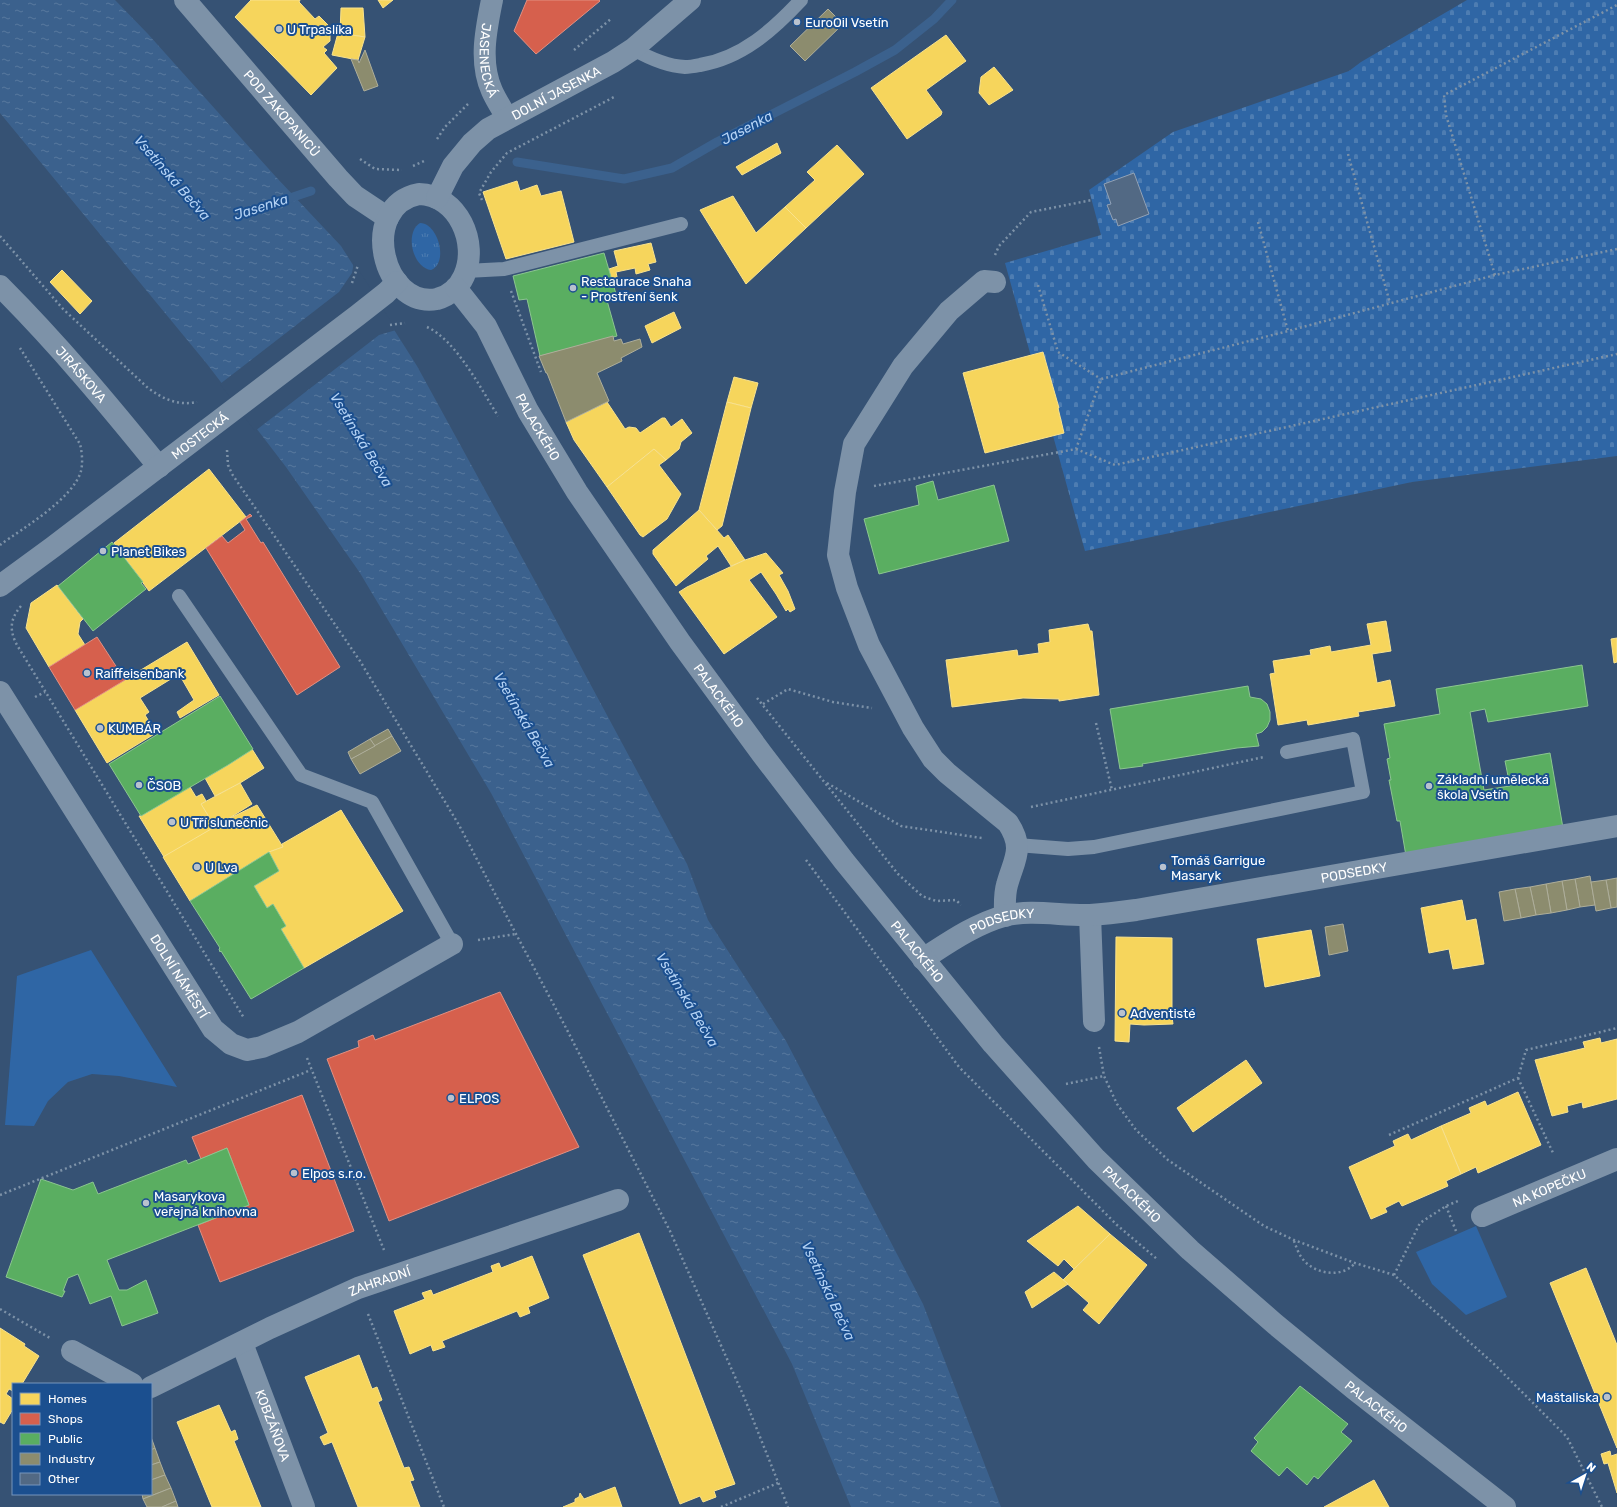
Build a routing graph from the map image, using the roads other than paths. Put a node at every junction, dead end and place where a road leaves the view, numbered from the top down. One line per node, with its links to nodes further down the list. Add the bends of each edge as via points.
1 (185, 0): 8 (street, POD ZAKOPANICŮ, via 338,178 356,196)
2 (492, 0): 6 (street, JASENECKÁ, via 484,41 487,75 492,91)
3 (690, 0): 5 (street, DOLNÍ JASENKA)
4 (801, 0): 5 (lane, via 761,38 722,60 686,67 656,60)
5 (633, 49): 6 (street, DOLNÍ JASENKA, via 597,72)
6 (507, 118): 7 (street, DOLNÍ JASENKA, via 488,129 463,153 453,166)
7 (437, 198): 8 (street, via 422,194 409,196 396,205); 10 (street, via 453,209 463,224 469,247 468,261)
8 (388, 218): 13 (street, via 384,232 384,251)
9 (681, 224): 10 (lane)
10 (461, 279): 13 (street, via 443,297 427,299); 24 (street, PALACKÉHO, via 550,450 624,562 762,754)
11 (996, 282): 20 (street, via 984,281 949,311 903,366 854,444 845,492 838,555 847,588 869,645 913,728 933,759 947,774 1008,823)
12 (0, 286): 14 (street, JIRÁSKOVA, via 61,350)
13 (392, 287): 14 (street, MOSTECKÁ)
14 (159, 467): 15 (street, MOSTECKÁ)
15 (0, 586)
16 (179, 596): 23 (lane, via 301,775 372,802)
17 (0, 692): 23 (street, DOLNÍ NÁMĚSTÍ, via 213,1030 230,1044 247,1050 262,1047 298,1032)
18 (1287, 752): 20 (lane, via 1354,739 1363,792 1094,847 1068,849)
19 (1617, 826): 21 (street, PODSEDKY, via 1136,910)
20 (1018, 845): 22 (street, via 1017,856 1006,886)
21 (1090, 915): 22 (street, PODSEDKY); 25 (street)
22 (1005, 916): 24 (street, PODSEDKY, via 955,938)
23 (452, 944)
24 (923, 959): 34 (street, PALACKÉHO, via 1041,1099 1096,1159 1190,1250 1352,1388)
25 (1094, 1021)
26 (1617, 1159): 28 (street, NA KOPEČKU)
27 (618, 1200): 29 (street, ZAHRADNÍ, via 394,1274 358,1288)
28 (1482, 1216)
29 (242, 1343): 32 (street, ZAHRADNÍ); 33 (street, KOBZÁŇOVA)
30 (72, 1351): 31 (street)
31 (130, 1383)
32 (152, 1387)
33 (304, 1507)
34 (1505, 1507)

